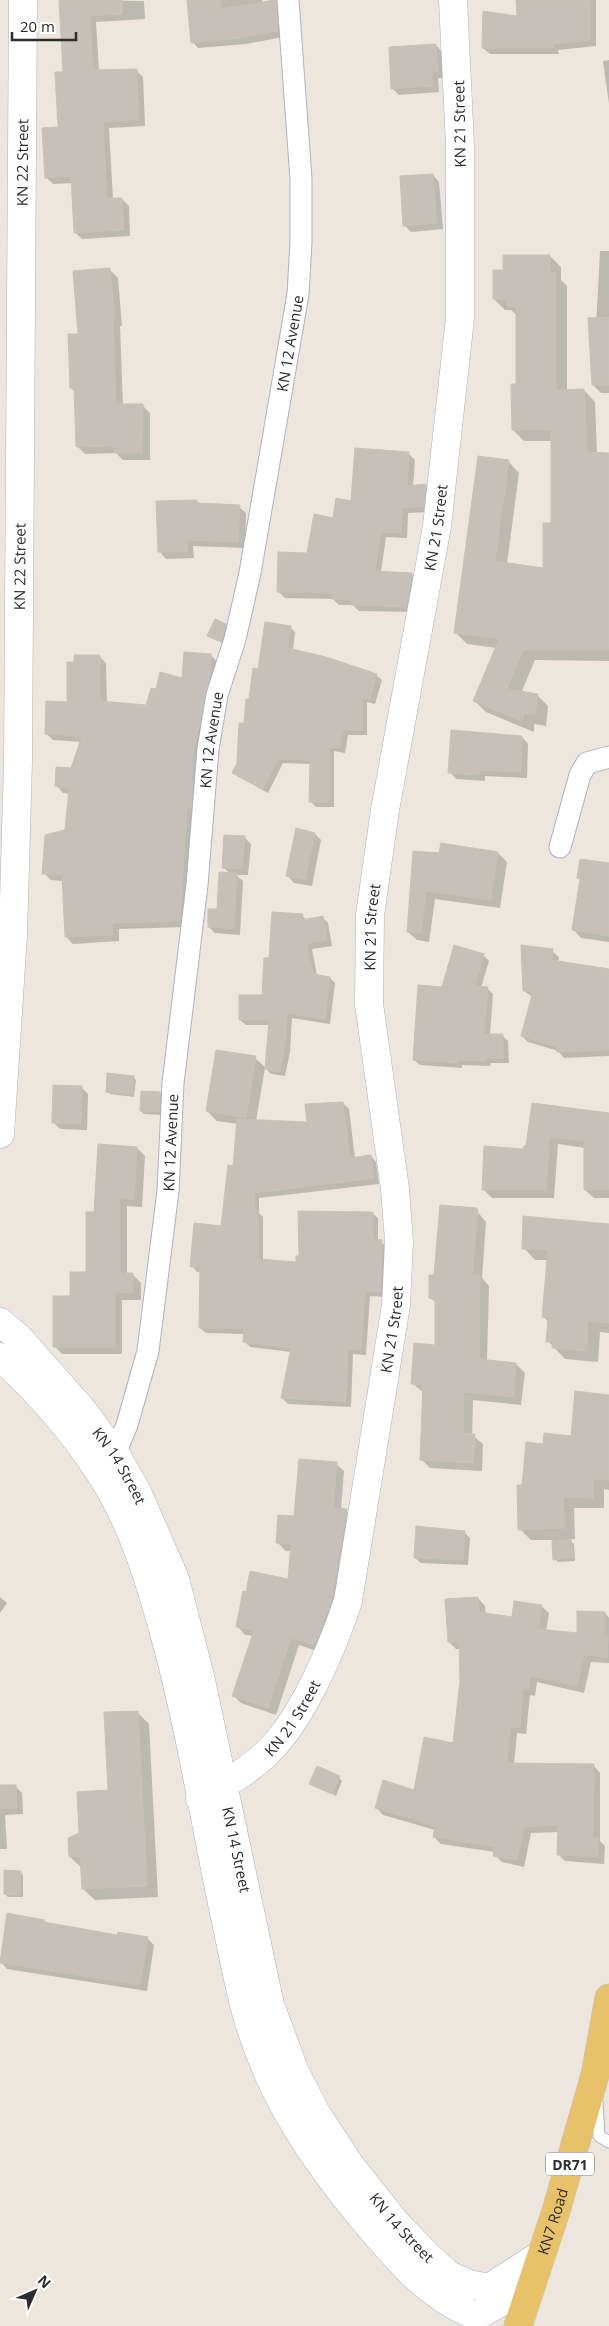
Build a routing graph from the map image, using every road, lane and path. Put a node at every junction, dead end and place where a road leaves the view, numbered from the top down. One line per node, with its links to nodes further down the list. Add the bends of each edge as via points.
1 (22, 0): 6 (street, KN 22 Street, via 18,761 13,935)
2 (288, 0): 9 (street, KN 12 Avenue, via 301,179 298,294 250,573 235,639 217,695 208,749 197,885 176,1058 160,1267 141,1380)
3 (453, 0): 11 (street, KN 21 Street, via 460,145 460,318 437,526 385,810 370,915 369,1004 395,1189 399,1241 396,1305 348,1601 336,1638 307,1694 279,1738 261,1758)
4 (609, 757): 5 (street, via 587,763 580,775)
5 (560, 847)
6 (0, 1134)
7 (0, 1322): 9 (street, KN 14 Street, via 19,1338 80,1407)
8 (0, 1357): 10 (street, KN 14 Street, via 62,1421)
9 (116, 1455): 10 (street, KN 12 Avenue); 11 (street, KN 14 Street, via 138,1494 175,1579 200,1676)
10 (103, 1478): 11 (street, KN 14 Street, via 153,1592)
11 (211, 1792): 15 (street, KN 14 Street, via 270,2005 296,2072 330,2137 395,2222 449,2276 489,2288); 16 (street, KN 14 Street, via 248,2020 275,2089 297,2130 381,2240 439,2298 476,2316)
12 (609, 1998): 13 (main road, KN7 Road / DR71)
13 (595, 2075): 14 (lane, via 599,2136); 15 (main road, KN7 Road / DR71)
14 (609, 2142)
15 (542, 2254): 16 (main road, KN7 Road / DR71)
16 (532, 2284): 17 (main road, KN7 Road / DR71)
17 (518, 2326)

